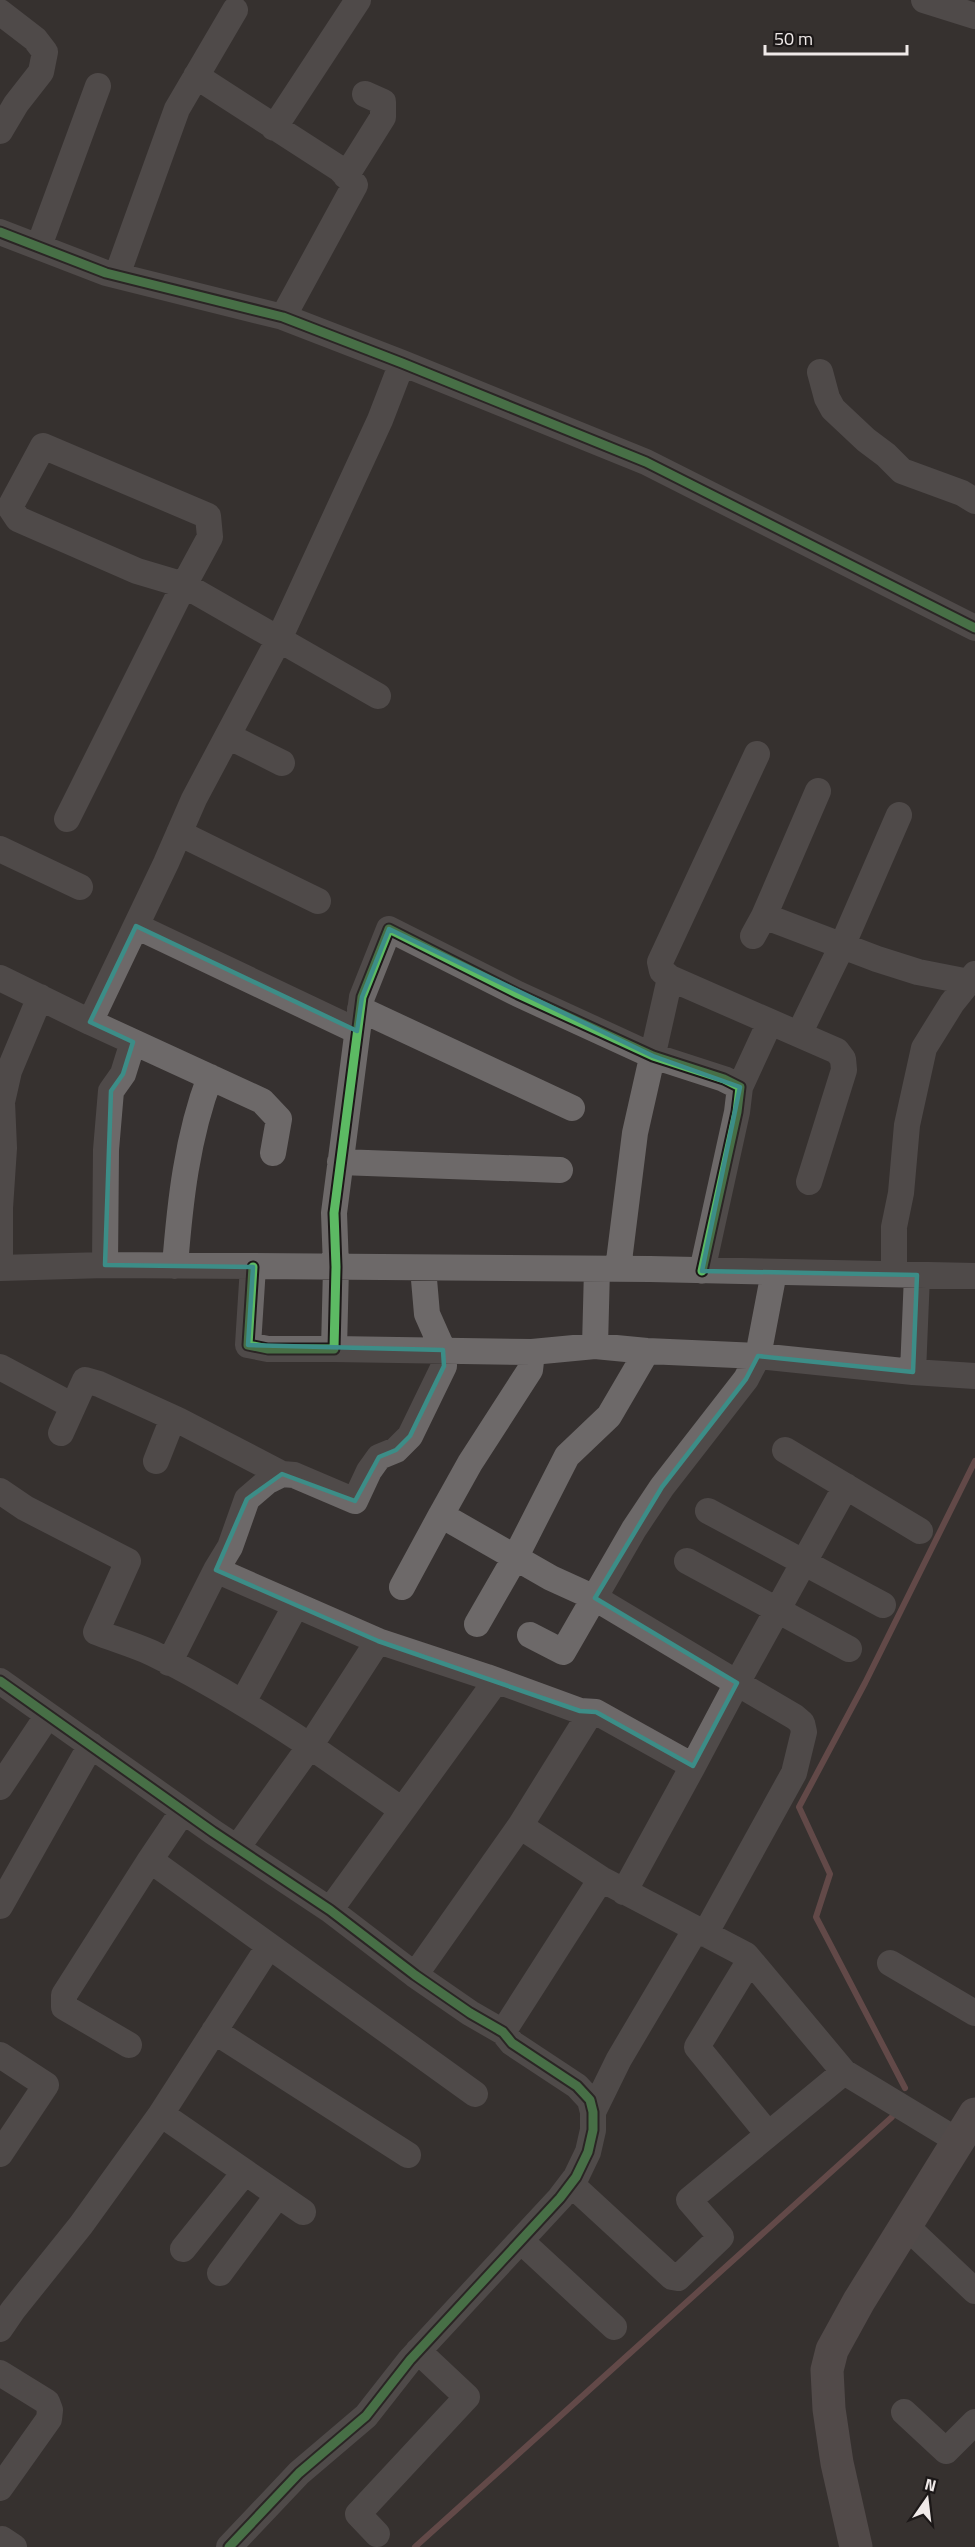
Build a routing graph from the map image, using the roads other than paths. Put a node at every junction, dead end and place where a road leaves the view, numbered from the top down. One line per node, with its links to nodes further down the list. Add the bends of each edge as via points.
1 (358, 0): 9 (street)
2 (924, 0): 5 (street)
3 (5, 9): 10 (street, via 45,52 40,72)
4 (235, 10): 6 (street)
5 (975, 16)
6 (196, 76): 9 (street); 14 (street, via 177,109)
7 (98, 86): 13 (street)
8 (365, 94): 11 (street, via 383,102 382,117)
9 (274, 128): 11 (street)
10 (0, 131)
11 (346, 176): 15 (street, via 355,184 348,201)
12 (0, 232): 13 (street)
13 (39, 246): 14 (street)
14 (117, 275): 15 (street)
15 (283, 317): 16 (street)
16 (402, 363): 20 (street, via 646,462); 21 (street, via 380,420)
17 (820, 372): 18 (street, via 832,409 903,471)
18 (975, 501)
19 (184, 585): 19 (street, via 210,537 208,516 44,446 10,507 18,519 137,571); 21 (street); 28 (street)
20 (975, 628)
21 (278, 641): 22 (street); 23 (street)
22 (378, 696)
23 (228, 736): 25 (street); 29 (street)
24 (757, 754): 36 (street, via 660,962 662,971)
25 (282, 763)
26 (818, 791): 34 (street, via 758,926)
27 (899, 815): 34 (street)
28 (67, 819)
29 (179, 833): 32 (street); 33 (street)
30 (0, 849): 31 (street)
31 (80, 887)
32 (318, 901)
33 (136, 926): 39 (street); 40 (street)
34 (842, 946): 37 (street, via 918,972); 42 (street)
35 (0, 978): 38 (street)
36 (670, 978): 41 (street); 44 (street)
37 (972, 978): 63 (street, via 924,1048 907,1125 894,1227)
38 (40, 997): 40 (street); 52 (street, via 9,1071 2,1102)
39 (359, 1020): 44 (street, via 362,997 389,929); 47 (street); 49 (street)
40 (90, 1022): 43 (street)
41 (770, 1022): 42 (street); 46 (street)
42 (799, 1034): 51 (street, via 837,1051 844,1070)
43 (133, 1042): 45 (street); 54 (street, via 123,1074 111,1090)
44 (653, 1056): 46 (street, via 724,1078); 60 (street, via 635,1133 632,1170)
45 (210, 1077): 48 (street, via 262,1101 279,1119); 55 (street, via 189,1146)
46 (740, 1087): 61 (street)
47 (572, 1108)
48 (273, 1153)
49 (340, 1162): 50 (street); 57 (street, via 334,1213)
50 (560, 1170)
51 (809, 1182)
52 (0, 1209): 53 (street)
53 (0, 1263)
54 (105, 1264): 55 (street); 58 (street)
55 (175, 1266): 56 (street)
56 (253, 1267): 57 (street); 66 (street, via 248,1345 268,1349)
57 (336, 1267): 59 (street); 66 (street)
58 (0, 1268)
59 (423, 1268): 60 (street); 67 (street, via 427,1314)
60 (608, 1269): 61 (street); 65 (street)
61 (702, 1270): 62 (street)
62 (774, 1272): 63 (street); 70 (street)
63 (906, 1275): 64 (street); 72 (street)
64 (975, 1276)
65 (595, 1346): 68 (street); 69 (street)
66 (334, 1349): 67 (street)
67 (443, 1350): 68 (street); 79 (street, via 444,1366 410,1436 396,1450 379,1457 354,1501 294,1475)
68 (532, 1352): 83 (street, via 530,1370)
69 (647, 1352): 70 (street); 85 (street, via 609,1416 567,1456)
70 (758, 1356): 72 (street); 90 (street, via 746,1379 662,1487)
71 (0, 1367): 74 (street)
72 (913, 1372): 73 (street)
73 (975, 1376)
74 (73, 1406): 75 (street, via 85,1380); 76 (street)
75 (173, 1418): 78 (street); 79 (street)
76 (61, 1433)
77 (785, 1450): 80 (street)
78 (156, 1461)
79 (282, 1474): 88 (street, via 247,1499 230,1547)
80 (846, 1486): 84 (street); 87 (street)
81 (0, 1491): 98 (street, via 128,1561 96,1632)
82 (708, 1511): 87 (street)
83 (441, 1515): 85 (street); 89 (street)
84 (920, 1531)
85 (515, 1558): 90 (street); 94 (street)
86 (687, 1561): 93 (street)
87 (803, 1563): 92 (street); 93 (street)
88 (216, 1570): 91 (street); 98 (street)
89 (402, 1587)
90 (595, 1598): 95 (street, via 563,1652); 101 (street)
91 (296, 1605): 96 (street); 102 (street)
92 (883, 1605)
93 (778, 1609): 97 (street); 101 (street)
94 (477, 1624)
95 (530, 1635)
96 (378, 1641): 100 (street); 106 (street)
97 (849, 1649)
98 (169, 1663): 102 (street)
99 (0, 1681): 104 (street)
100 (496, 1681): 103 (street); 109 (street)
101 (737, 1683): 107 (street); 118 (street, via 795,1716 804,1732 794,1773)
102 (243, 1702): 106 (street)
103 (591, 1712): 107 (street); 111 (street)
104 (48, 1715): 105 (street); 108 (street)
105 (91, 1746): 110 (street); 116 (street)
106 (310, 1746): 109 (street); 112 (street)
107 (693, 1766): 115 (street)
108 (0, 1787)
109 (402, 1810): 117 (street)
110 (183, 1811): 112 (street); 113 (street)
111 (520, 1826): 114 (street); 122 (street)
112 (237, 1848): 117 (street)
113 (150, 1860): 119 (street); 126 (street, via 64,1995 64,2007)
114 (601, 1879): 115 (street); 125 (street)
115 (624, 1892): 118 (street)
116 (0, 1906)
117 (330, 1910): 122 (street)
118 (700, 1931): 120 (street); 130 (street, via 619,2059)
119 (269, 1946): 124 (street); 129 (street)
120 (750, 1959): 128 (street); 133 (street, via 697,2047)
121 (890, 1963): 123 (street)
122 (415, 1976): 125 (street)
123 (975, 2013)
124 (214, 2031): 131 (street); 135 (street)
125 (503, 2032): 130 (street, via 512,2043 577,2086 590,2100)
126 (129, 2045)
127 (0, 2055): 134 (street, via 46,2085)
128 (844, 2072): 132 (street); 133 (street)
129 (475, 2094)
130 (593, 2112): 137 (street, via 588,2152)
131 (161, 2114): 136 (street); 145 (street, via 81,2225)
132 (967, 2128): 140 (main road)
133 (768, 2134): 137 (street, via 689,2200 721,2237 678,2278 672,2277)
134 (0, 2154)
135 (408, 2155)
136 (245, 2172): 138 (street); 142 (street)
137 (571, 2184): 141 (street)
138 (278, 2195): 139 (street); 143 (street)
139 (303, 2212)
140 (906, 2226): 144 (street); 156 (main road, via 840,2333 827,2370 837,2463)
141 (521, 2241): 146 (street); 147 (street)
142 (183, 2249)
143 (220, 2273)
144 (975, 2290)
145 (4, 2314)
146 (614, 2327)
147 (418, 2351): 153 (street, via 467,2397 358,2514); 155 (street, via 366,2416 299,2473)
148 (0, 2373): 151 (street, via 47,2402 50,2410 49,2420)
149 (904, 2412): 150 (street, via 946,2451)
150 (975, 2422)
151 (0, 2488)
152 (0, 2542): 154 (street, via 2,2539)
153 (376, 2543)
154 (14, 2547)
155 (229, 2547)
156 (856, 2547)

